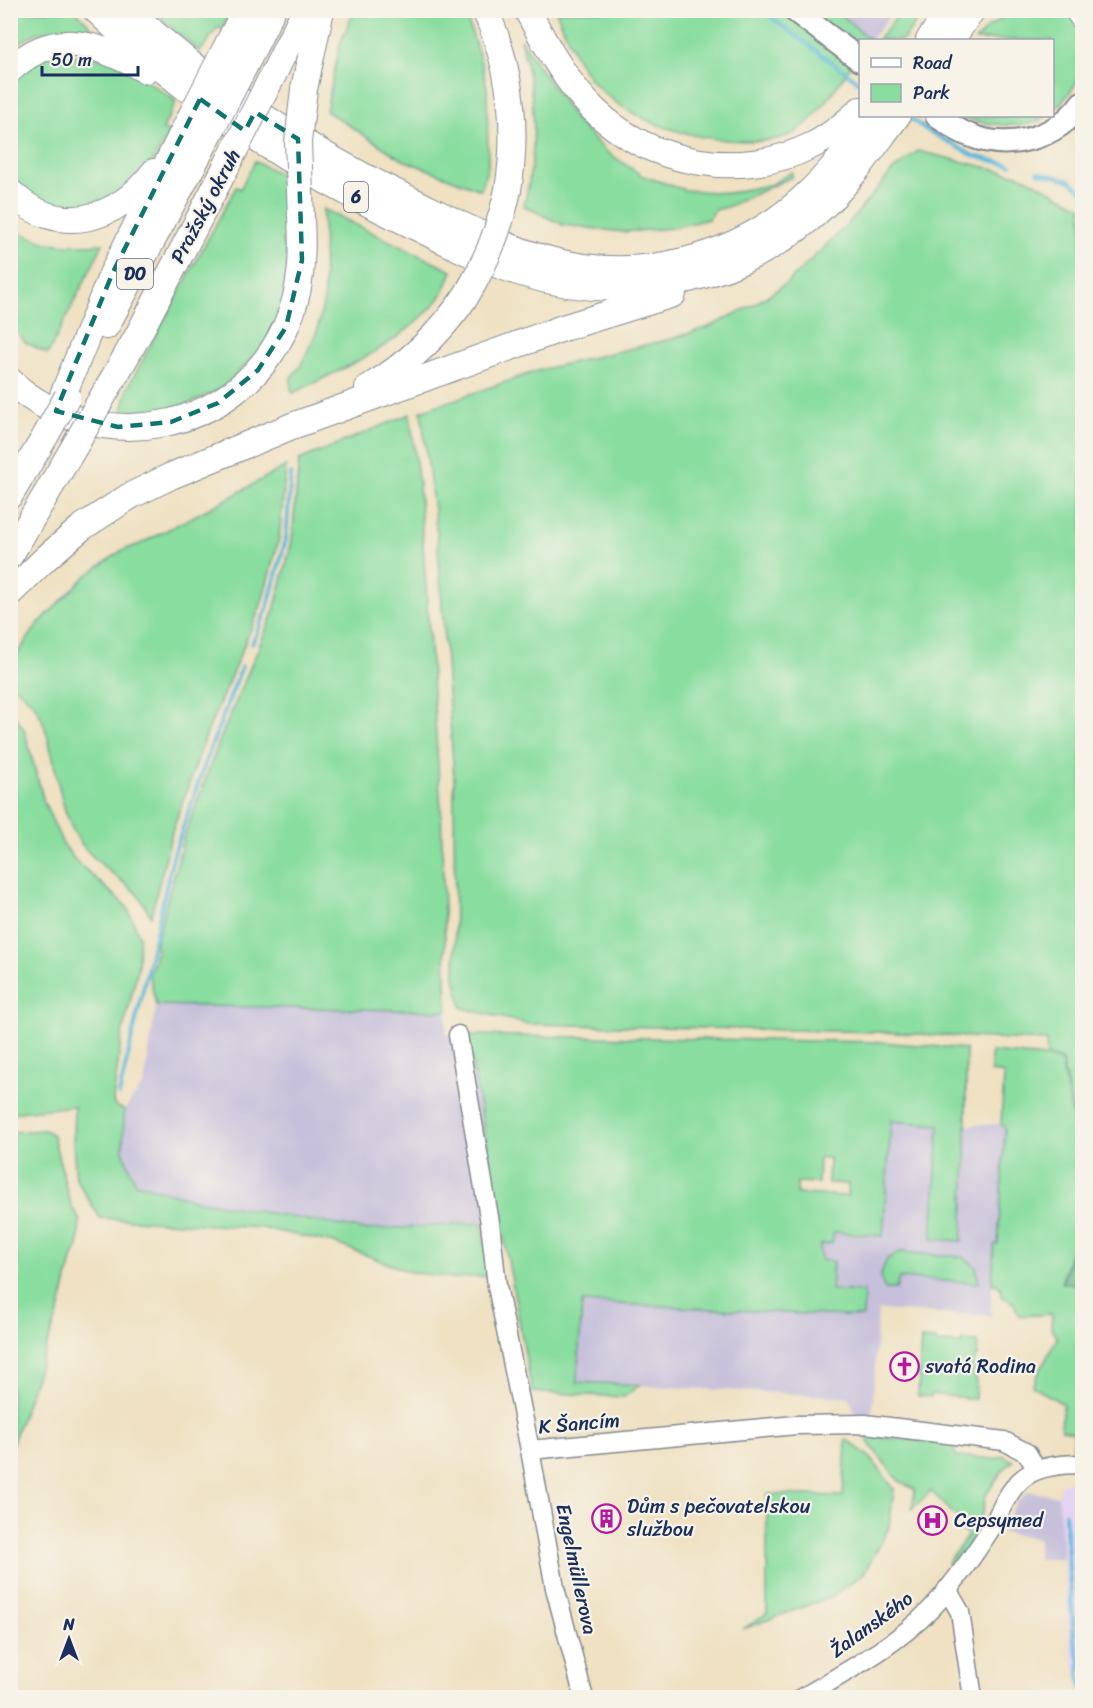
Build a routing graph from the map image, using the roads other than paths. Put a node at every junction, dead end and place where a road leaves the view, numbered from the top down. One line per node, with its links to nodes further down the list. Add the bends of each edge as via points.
1 (96, 10): 20 (highway, via 154,63)
2 (128, 10): 16 (highway)
3 (141, 10): 16 (highway)
4 (272, 10): 17 (highway, Pražský okruh / D0)
5 (305, 10): 31 (highway, Pražský okruh / D0, bridge, via 136,339)
6 (321, 10): 28 (highway, bridge, via 304,89 298,142 300,279 286,327 258,370 218,403 154,426 118,427 70,418 34,400)
7 (485, 10): 29 (highway, bridge, via 500,50 513,135 508,190 489,251 456,311 427,343 358,394)
8 (527, 10): 22 (highway, via 559,67 591,107 631,138 679,158 730,165 780,157 828,137)
9 (794, 10): 18 (main road)
10 (1078, 10): 13 (highway)
11 (244, 11): 17 (highway)
12 (967, 11): 14 (highway); 15 (highway)
13 (1083, 15)
14 (929, 39)
15 (952, 39)
16 (171, 49): 23 (highway, 6, via 250,109 367,178 526,252 566,264 600,268 633,269 676,263 746,238 782,216)
17 (239, 50): 25 (highway, Pražský okruh / D0, bridge)
18 (859, 59)
19 (10, 70): 20 (highway, via 46,48 84,44 111,51)
20 (204, 101): 27 (highway, 6, via 263,144 344,191 519,273 577,286 628,288 688,280)
21 (1083, 103): 24 (main road, via 1056,128 1013,142 976,138)
22 (859, 112)
23 (888, 117): 27 (highway, 6, via 857,168 829,201 788,235)
24 (938, 117)
25 (191, 143): 26 (highway, via 137,192 105,213 78,219 59,217 31,207); 30 (highway, Pražský okruh / D0, bridge, via 46,435)
26 (10, 192)
27 (745, 260): 29 (highway, via 710,280 666,297 563,328)
28 (10, 381)
29 (292, 426): 32 (highway, via 171,476 111,507 66,539)
30 (10, 495)
31 (10, 555)
32 (10, 593)
33 (458, 1035): 34 (street, K Šancím, via 497,1286)
34 (530, 1450): 36 (street, K Šancím, via 796,1425 865,1424 1004,1441 1027,1453); 38 (street, Engelmüllerova, via 555,1588)
35 (1083, 1464): 36 (street, Žalanského)
36 (1037, 1470): 37 (street, Žalanského, via 1011,1491 988,1533)
37 (947, 1589): 39 (street, Žalanského, via 903,1633); 40 (street, via 960,1612)
38 (584, 1698)
39 (802, 1698)
40 (973, 1698)

